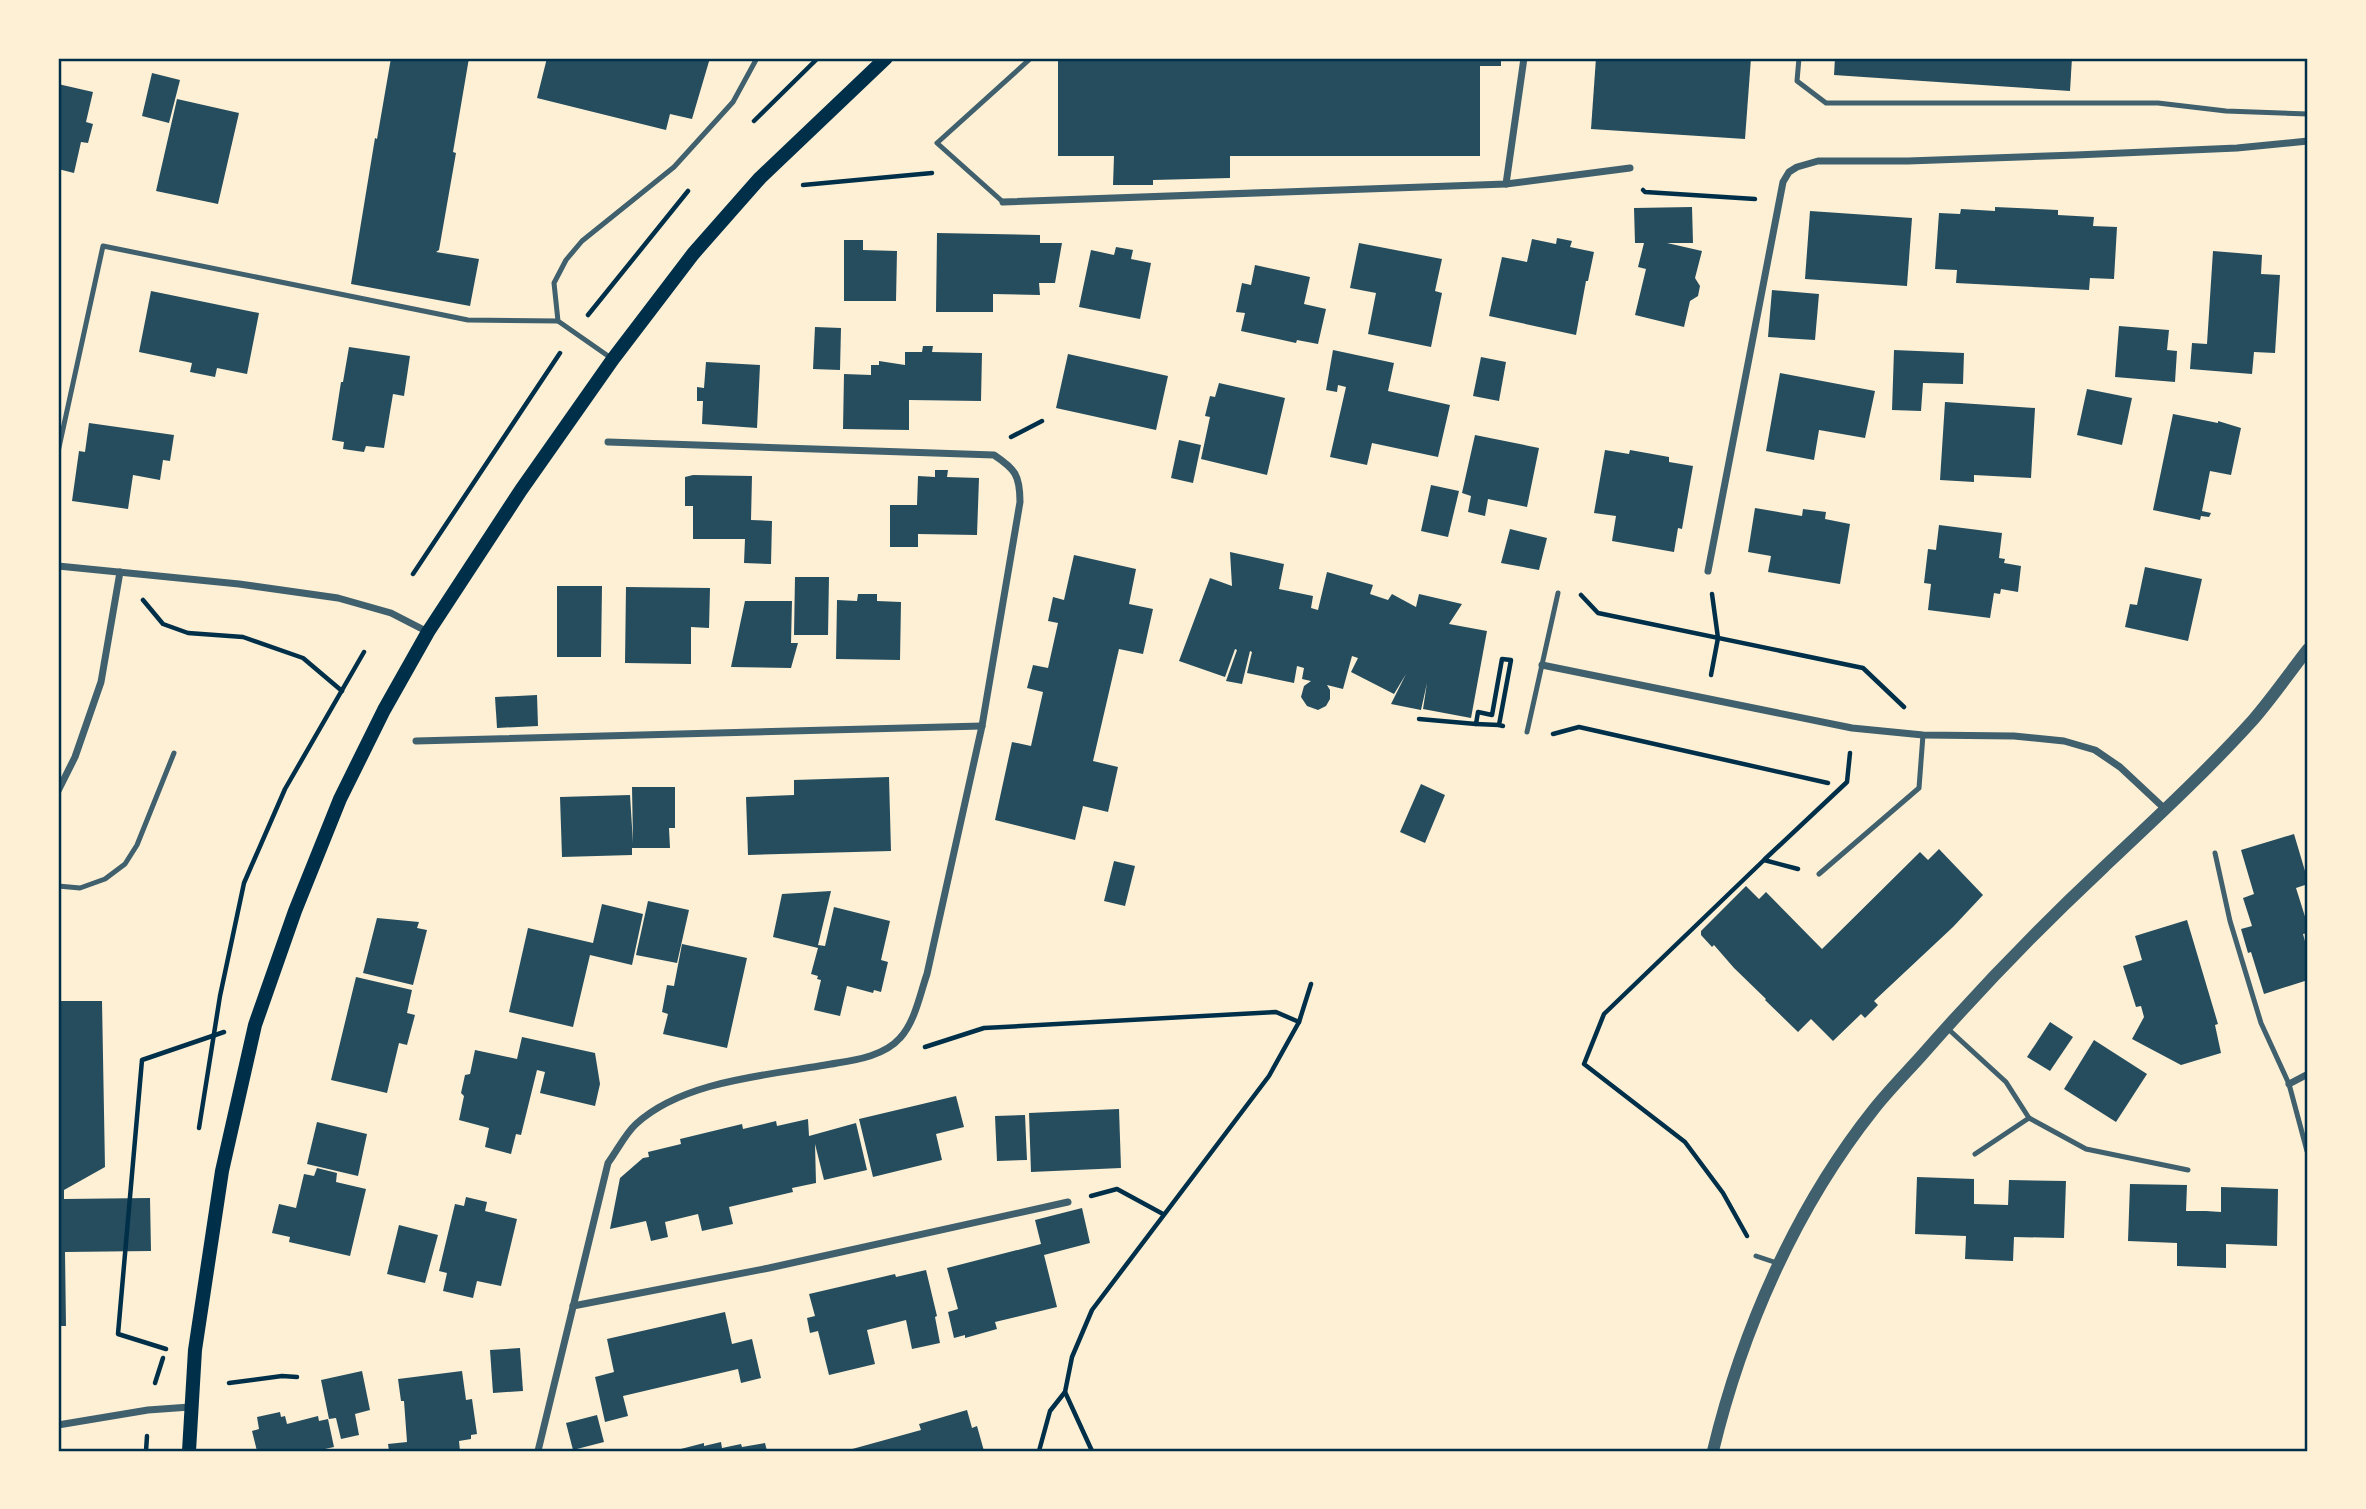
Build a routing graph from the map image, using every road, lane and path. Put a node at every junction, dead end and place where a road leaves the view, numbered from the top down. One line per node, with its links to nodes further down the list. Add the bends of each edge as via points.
1 (757, 58): 17 (lane, via 733,102 674,167 582,241 566,260 554,283)
2 (818, 58): 8 (path)
3 (886, 58): 19 (main road, via 760,178 693,254)
4 (1031, 58): 11 (lane, via 937,143)
5 (1524, 58): 13 (street)
6 (1799, 58): 7 (lane, via 1797,80 1826,103 2158,103)
7 (2308, 114)
8 (749, 126)
9 (2308, 141): 15 (street, via 2076,155 1818,161 1789,172)
10 (1630, 168): 13 (street); 15 (path, via 1644,192)
11 (966, 169): 14 (path); 16 (lane)
12 (694, 184): 18 (path)
13 (1506, 184): 16 (street)
14 (803, 185)
15 (1779, 201): 23 (street)
16 (1003, 202)
17 (558, 321): 18 (lane); 21 (lane, via 468,320 103,246)
18 (574, 331): 19 (lane); 25 (path)
19 (612, 359): 28 (main road)
20 (608, 442): 38 (street, via 994,455 1011,467 1020,483 1020,502)
21 (58, 452)
22 (58, 566): 24 (street)
23 (1708, 571): 29 (path)
24 (120, 572): 28 (street, via 338,598 391,613); 45 (street, via 100,682 75,757)
25 (413, 574)
26 (1558, 593): 29 (path, via 1581,595 1598,613); 31 (lane)
27 (163, 624): 32 (path, via 188,632 243,638 303,658)
28 (428, 632): 53 (main road, via 340,799)
29 (1718, 638): 33 (path); 34 (path, via 1863,668)
30 (2308, 649): 46 (street, via 2254,718)
31 (1542, 665): 33 (street); 40 (lane)
32 (342, 691)
33 (1706, 699): 39 (street)
34 (1905, 708)
35 (1419, 719): 36 (path)
36 (1476, 724): 37 (path); 37 (path, via 1478,712 1492,715 1502,659 1511,660)
37 (1499, 725): 40 (path)
38 (982, 726): 42 (street); 55 (street, via 927,974)
39 (1852, 728): 41 (street); 48 (path, via 1847,782)
40 (1528, 732): 44 (path, via 1544,737 1579,727)
41 (1923, 735): 46 (street, via 2014,736 2064,741 2095,750 2120,766); 49 (lane, via 1919,788)
42 (416, 741)
43 (174, 753): 50 (lane, via 125,864 105,879 80,888)
44 (1828, 783)
45 (58, 790)
46 (2167, 810): 54 (street)
47 (2215, 853): 57 (lane, via 2261,1023)
48 (1764, 860): 49 (path); 64 (path, via 1604,1014 1584,1064 1685,1142 1723,1193)
49 (1819, 874)
50 (58, 887)
51 (1311, 984): 52 (path)
52 (1299, 1022): 55 (path, via 1276,1012 984,1028 926,1047); 63 (path, via 1269,1076)
53 (256, 1025): 67 (main road, via 222,1171); 67 (path, via 213,1034 142,1059 118,1334 165,1349)
54 (1946, 1027): 58 (lane, via 2006,1082); 65 (street, via 1874,1109 1805,1214)
55 (902, 1037): 66 (street, via 886,1049 856,1060 701,1088 665,1102 634,1125 608,1163)
56 (2308, 1074): 57 (street)
57 (2288, 1084): 59 (lane)
58 (2029, 1118): 60 (lane); 61 (lane, via 2086,1149)
59 (2307, 1151)
60 (1975, 1154)
61 (2188, 1170)
62 (1068, 1202): 63 (path, via 1117,1189); 66 (street)
63 (1163, 1214): 70 (path, via 1092,1310 1072,1357)
64 (1756, 1256): 65 (lane)
65 (1780, 1265): 77 (street, via 1740,1358)
66 (573, 1306): 74 (street)
67 (195, 1350): 71 (main road)
68 (297, 1377): 69 (path)
69 (229, 1383)
70 (1065, 1392): 75 (path, via 1050,1411); 76 (path)
71 (190, 1407): 72 (street); 73 (main road)
72 (58, 1425)
73 (189, 1451)
74 (538, 1451)
75 (1039, 1451)
76 (1092, 1451)
77 (1713, 1451)

